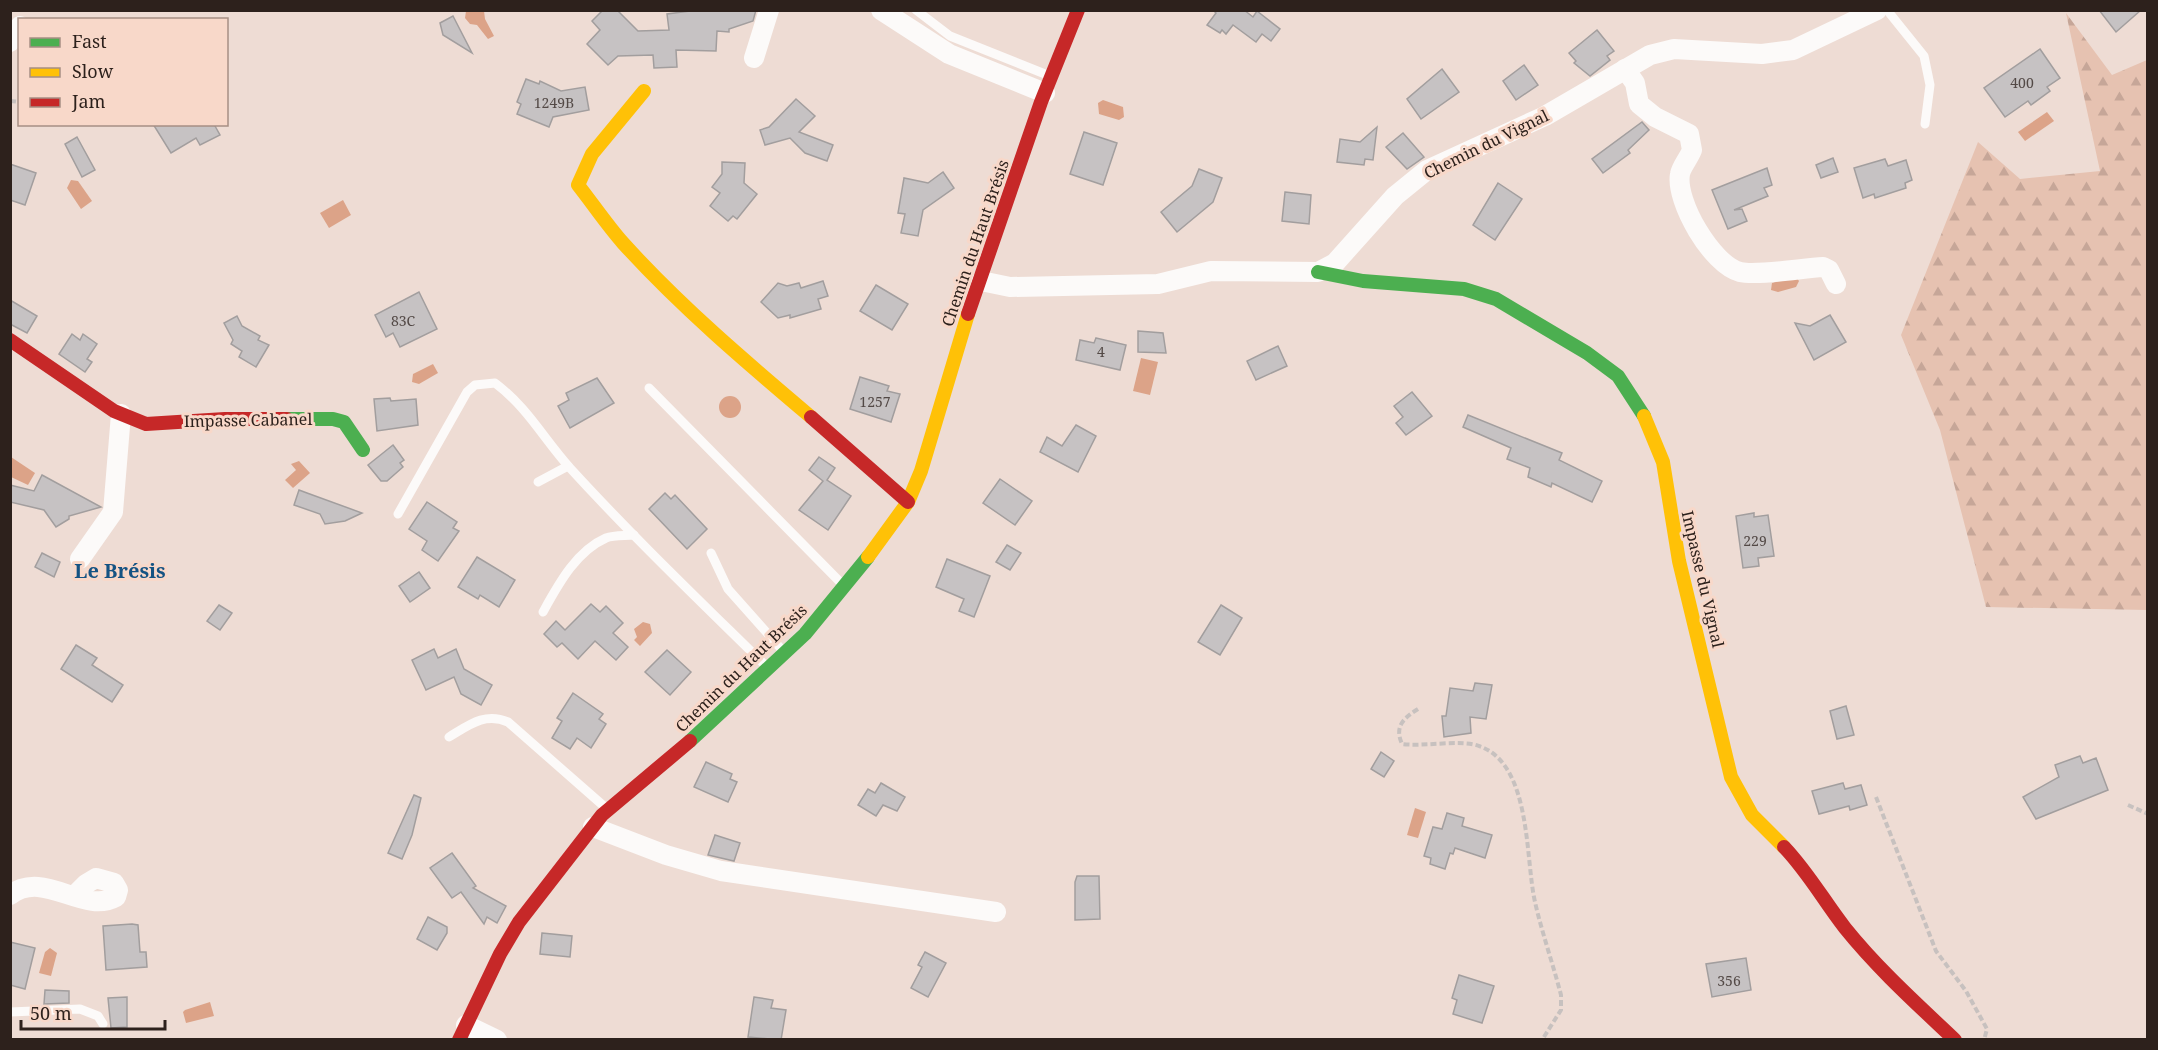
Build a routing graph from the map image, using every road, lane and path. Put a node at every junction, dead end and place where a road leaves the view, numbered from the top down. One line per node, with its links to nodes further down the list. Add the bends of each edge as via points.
1 (769, 10): 9 (street)
2 (881, 10): 11 (street, via 949,54)
3 (916, 10): 11 (lane, via 950,36)
4 (1078, 10): 11 (street, Chemin du Haut Brésis)
5 (1877, 10): 10 (street, Chemin du Vignal, via 1793,50 1762,54 1674,49 1650,55)
6 (1887, 10): 13 (lane, via 1924,56 1930,85)
7 (18, 29): 8 (street)
8 (10, 42)
9 (754, 58)
10 (1625, 69): 14 (street, Chemin du Vignal, via 1545,116 1427,170 1395,196 1335,263); 16 (street, via 1635,83 1639,104 1689,135 1692,150 1679,180 1706,246 1726,267 1741,273 1823,267)
11 (1048, 85): 15 (street, Chemin du Haut Brésis)
12 (644, 91): 23 (street, via 592,154 579,185 623,243 703,323 782,396 857,455)
13 (1925, 124)
14 (1318, 272): 15 (street, via 1211,271 1158,284 1010,287); 47 (street, Impasse du Vignal, via 1363,281 1464,289 1496,299 1587,352 1618,376 1641,410 1663,462 1679,561 1731,777 1752,815 1801,865 1845,928)
15 (981, 281): 23 (street, Chemin du Haut Brésis)
16 (1836, 284)
17 (10, 340): 19 (street, Impasse Cabanel)
18 (649, 388): 28 (lane)
19 (121, 414): 20 (street, Impasse Cabanel, via 146,424 333,419 344,422); 27 (street, via 113,512)
20 (363, 450)
21 (568, 466): 22 (lane); 24 (lane, via 512,395 495,383 475,385 456,406); 25 (lane)
22 (538, 482)
23 (908, 502): 28 (street, Chemin du Haut Brésis)
24 (398, 514)
25 (634, 535): 29 (lane, via 608,538 584,551); 31 (lane)
26 (711, 553): 30 (lane, via 728,589)
27 (80, 559)
28 (844, 587): 30 (street, Chemin du Haut Brésis)
29 (543, 612)
30 (785, 653): 31 (street, Chemin du Haut Brésis)
31 (768, 669): 36 (street, Chemin du Haut Brésis, via 724,712)
32 (1418, 709): 46 (path, via 1400,723 1398,734 1402,744 1477,745 1493,752 1516,790 1529,839 1535,900 1561,995 1562,1010)
33 (449, 737): 36 (lane, via 485,717 508,722)
34 (1876, 796): 48 (path, via 1936,951 1966,991 1987,1029)
35 (2128, 805): 37 (path)
36 (608, 810): 38 (street, Chemin du Haut Brésis)
37 (2148, 814)
38 (593, 826): 41 (street, via 666,855 721,871); 44 (street, Chemin du Haut Brésis, via 519,922)
39 (10, 896): 40 (street, via 34,887)
40 (74, 896)
41 (996, 912)
42 (10, 1012): 43 (lane, via 80,1009 98,1016)
43 (103, 1024)
44 (463, 1032): 45 (street)
45 (497, 1040)
46 (1542, 1040)
47 (1955, 1040)
48 (1984, 1040)

